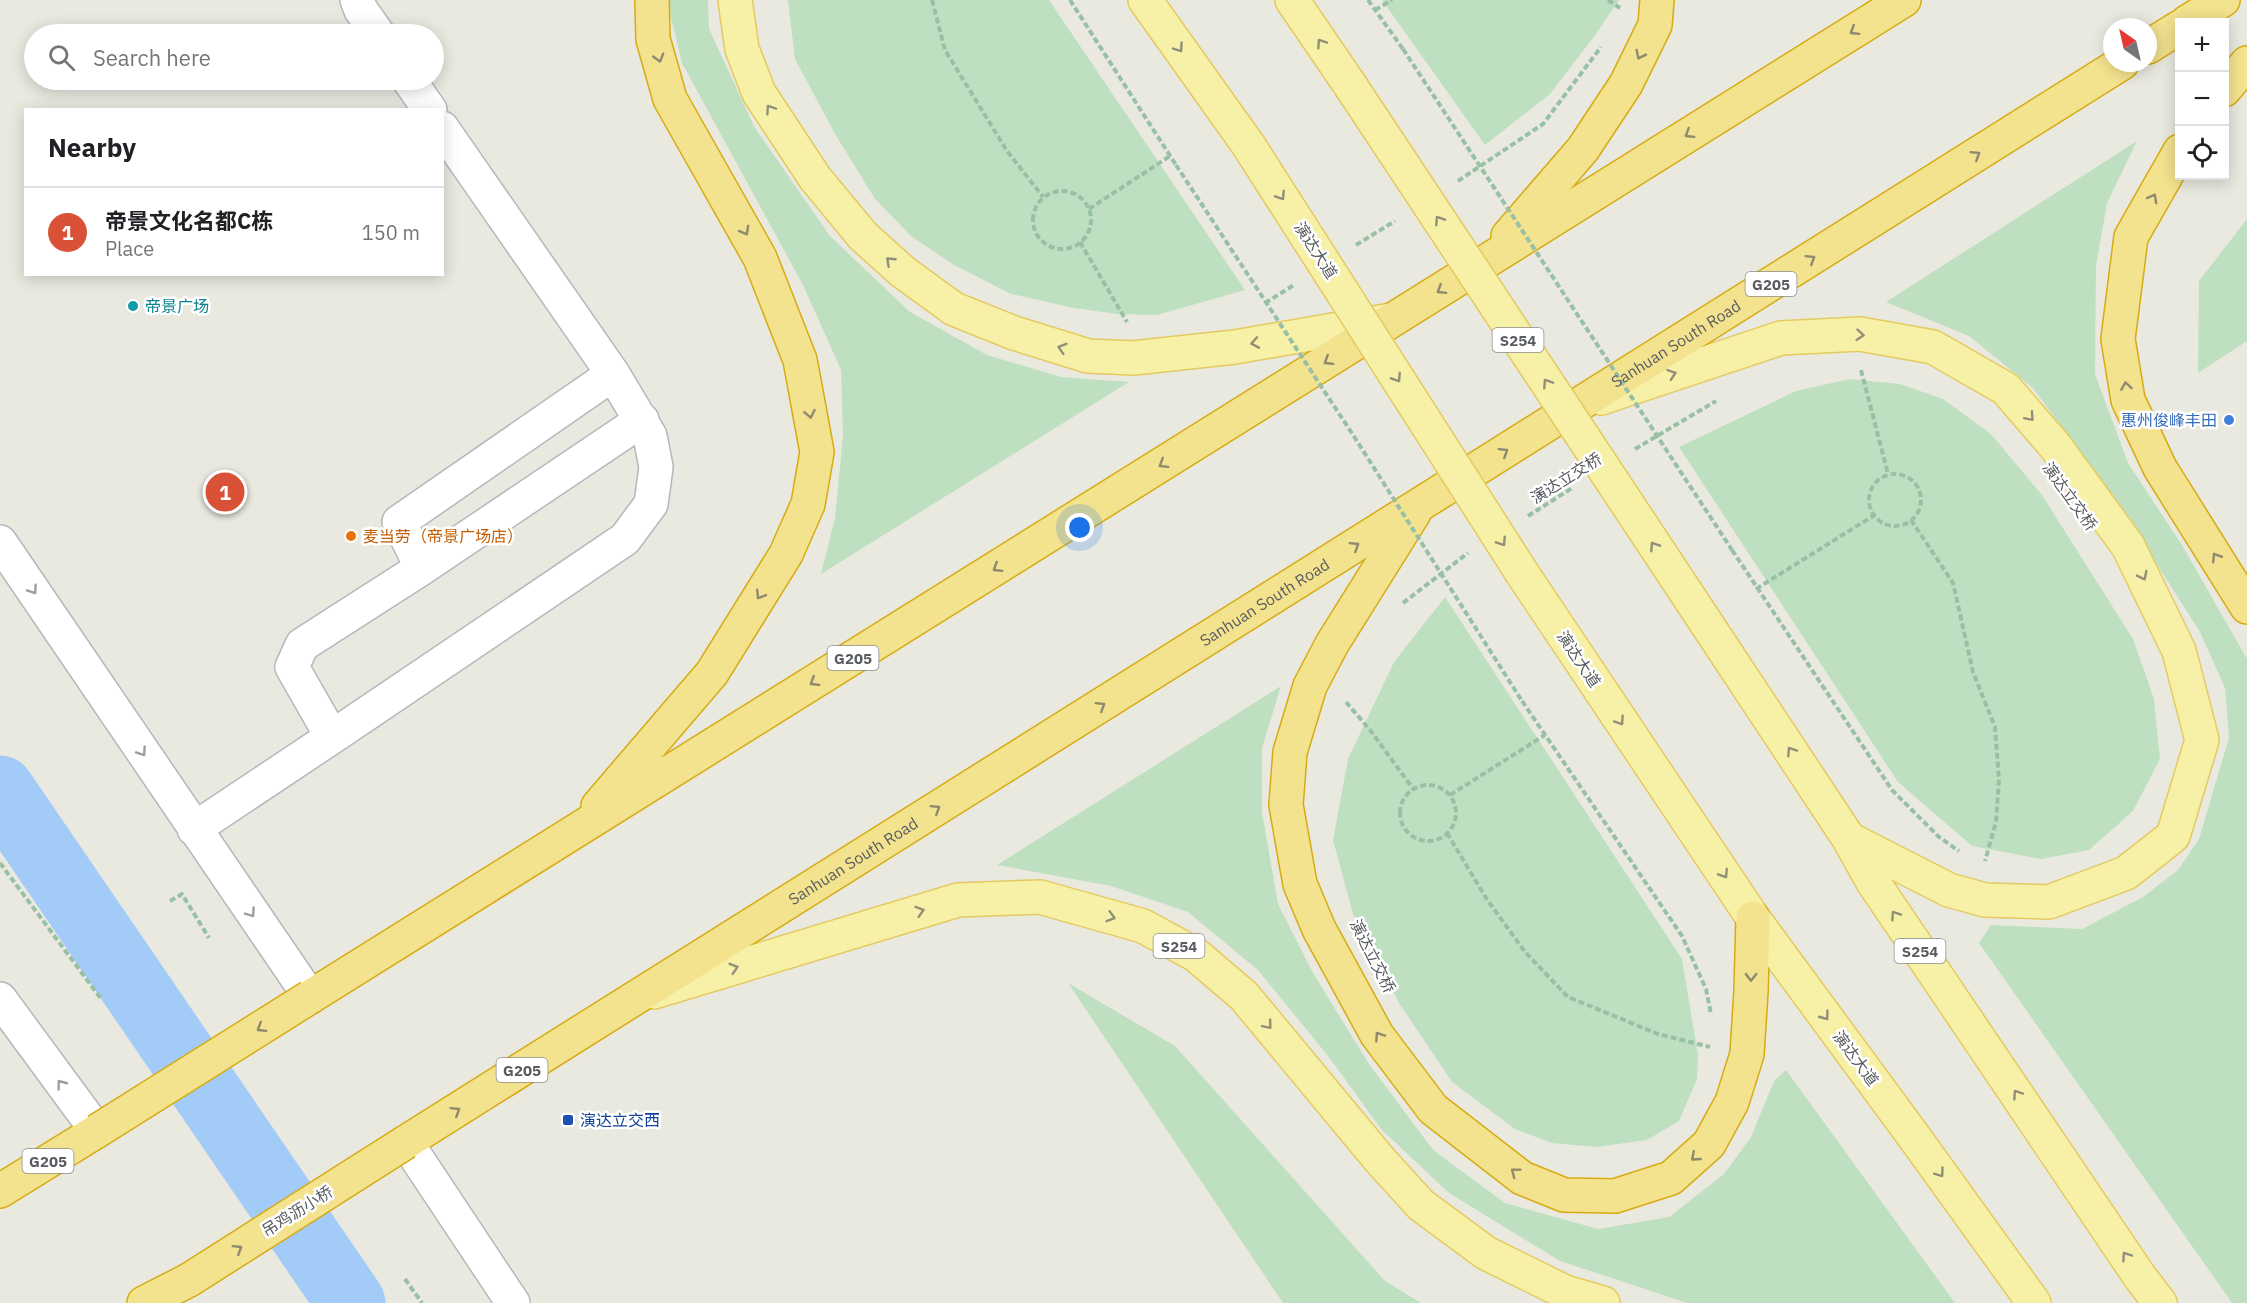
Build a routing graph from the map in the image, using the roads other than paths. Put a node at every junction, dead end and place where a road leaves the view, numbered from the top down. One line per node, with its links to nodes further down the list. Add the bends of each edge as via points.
1 (357, 0): 10 (street)
2 (652, 0): 31 (highway, one-way to 31, via 653,39 670,99 760,258 800,360 818,452 808,504 786,554 712,673)
3 (735, 0): 21 (main road, one-way to 3, via 1235,347 1133,358 1088,356 954,309 903,272 863,236 815,178 759,93 742,49)
4 (1145, 0): 33 (main road, 演达大道, one-way to 33, bridge, via 1249,146 1587,672)
5 (1292, 0): 32 (main road, S254, one-way to 5, bridge)
6 (1657, 0): 20 (highway, one-way to 20, via 1655,25 1631,74 1583,149)
7 (1904, 0): 20 (highway, G205, one-way to 20)
8 (2223, 0): 9 (highway)
9 (2194, 18)
10 (371, 24)
11 (2175, 30): 12 (highway)
12 (2157, 41)
13 (2247, 63): 15 (highway)
14 (2108, 72): 23 (highway, Sanhuan South Road / G205, one-way to 14)
15 (2229, 84)
16 (416, 90): 17 (street)
17 (428, 108)
18 (444, 131): 22 (street)
19 (2175, 160): 28 (highway, one-way to 19, via 2160,468 2128,400 2118,339 2131,237)
20 (1486, 261): 21 (highway, G205, one-way to 21)
21 (1395, 319): 31 (highway, G205, one-way to 31)
22 (613, 374): 24 (street); 27 (street, via 399,522)
23 (1576, 406): 25 (highway, Sanhuan South Road / G205, one-way to 23); 32 (main road, one-way to 32, via 1781,338 1860,334 1933,347 2006,389 2055,446 2128,546 2179,651 2202,740 2173,836 2126,873 2049,902 1985,900 1949,890)
24 (642, 420): 27 (street); 29 (street, via 650,436 656,467 651,504 625,539)
25 (1419, 506): 33 (highway, one-way to 25, via 1747,1054 1732,1102 1709,1144 1671,1178 1615,1196 1564,1194 1522,1178 1433,1109 1377,1035 1319,929 1300,884 1286,805 1290,752 1310,686); 35 (highway, Sanhuan South Road / G205, one-way to 25)
26 (0, 542): 30 (street, one-way to 30)
27 (422, 568): 29 (street, via 302,645 292,667)
28 (2247, 607)
29 (332, 737): 30 (street)
30 (194, 828): 34 (street, one-way to 34)
31 (576, 831): 34 (highway, G205)
32 (1849, 838): 44 (main road, S254, one-way to 32, via 1880,892)
33 (1753, 918): 43 (main road, 演达大道, one-way to 43)
34 (310, 997): 37 (highway, G205, one-way to 37, bridge)
35 (638, 997): 38 (highway, Sanhuan South Road / G205, one-way to 35); 42 (main road, S254, one-way to 42, via 958,900 1040,897 1143,926 1196,955 1244,996 1421,1205 1486,1253 1565,1292)
36 (0, 999): 37 (street, one-way to 36)
37 (96, 1131): 39 (highway, G205)
38 (406, 1142): 40 (highway, 吊鸡沥小桥 / G205, one-way to 38, bridge, via 189,1280); 41 (street)
39 (0, 1191)
40 (144, 1303)
41 (513, 1303)
42 (1603, 1303)
43 (2034, 1303)
44 (2160, 1303)

